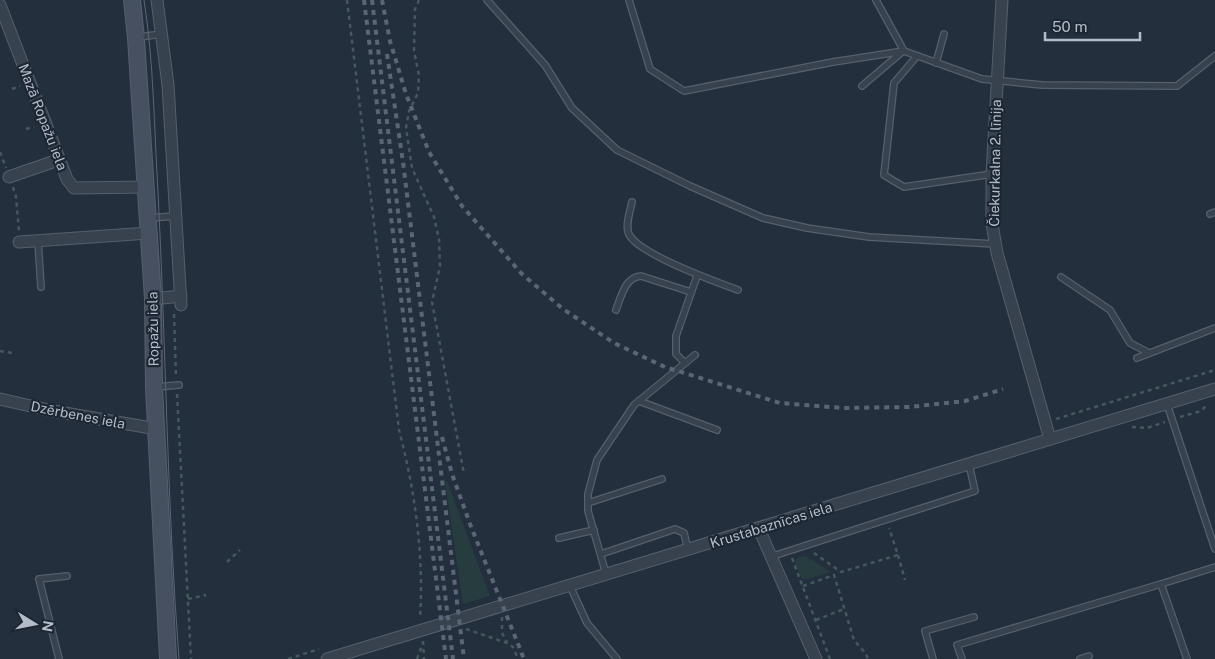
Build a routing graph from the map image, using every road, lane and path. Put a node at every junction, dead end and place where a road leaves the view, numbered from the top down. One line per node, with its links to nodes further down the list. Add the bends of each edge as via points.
1 (132, 0): 12 (street, Ropažu iela)
2 (157, 0): 10 (street, Ropažu iela)
3 (347, 0): 86 (path, via 398,420 412,478 422,595)
4 (419, 0): 54 (path, via 415,9 414,51 419,75 418,92 409,111 406,128 412,168 434,217 439,239 440,266 432,302)
5 (487, 0): 28 (lane, via 545,65 572,108 617,150 690,186 763,218 807,228 869,238)
6 (629, 0): 13 (lane, via 650,69 684,90)
7 (876, 0): 13 (lane)
8 (1002, 0): 17 (street, Čiekurkalna 2. līnija)
9 (0, 5): 19 (street, Mazā Ropažu iela)
10 (162, 34): 12 (lane); 24 (street, Ropažu iela)
11 (944, 34): 16 (lane)
12 (136, 38): 22 (street, Ropažu iela)
13 (904, 51): 14 (lane); 18 (lane)
14 (917, 56): 16 (lane); 20 (lane, via 894,83 884,175 904,187)
15 (1215, 56): 17 (lane, via 1178,86 1042,85)
16 (936, 63): 17 (lane, via 982,79)
17 (996, 80): 20 (street, Čiekurkalna 2. līnija)
18 (862, 86)
19 (58, 160): 21 (street); 22 (street, Mazā Ropažu iela, via 74,188)
20 (992, 174): 28 (street, Čiekurkalna 2. līnija)
21 (9, 178): 27 (path, via 16,197)
22 (146, 187): 25 (street, Ropažu iela)
23 (632, 202): 29 (lane, via 629,235 637,244)
24 (175, 216): 25 (lane); 35 (street, Ropažu iela)
25 (149, 226): 26 (street); 34 (street, Ropažu iela)
26 (38, 241): 27 (street); 31 (lane)
27 (19, 242)
28 (995, 244): 52 (street, Čiekurkalna 2. līnija)
29 (697, 276): 32 (lane); 33 (lane)
30 (1061, 277): 40 (lane, via 1110,310 1130,343)
31 (41, 287)
32 (738, 290)
33 (691, 292): 36 (lane, via 634,276 627,282); 43 (lane, via 674,347)
34 (153, 299): 35 (street); 45 (street, Ropažu iela)
35 (179, 299): 44 (path)
36 (616, 310)
37 (1215, 328): 40 (lane)
38 (0, 351): 39 (path)
39 (12, 353)
40 (1149, 353): 42 (lane)
41 (695, 355): 43 (lane)
42 (1137, 358)
43 (685, 363): 48 (lane)
44 (178, 385): 45 (lane); 80 (path)
45 (154, 387): 50 (street, Ropažu iela)
46 (1215, 389): 49 (street, Krustabaznīcas iela)
47 (0, 399): 50 (street, Dzērbenes iela)
48 (639, 401): 51 (lane); 56 (lane, via 597,460)
49 (1167, 404): 52 (street, Krustabaznīcas iela); 61 (lane)
50 (157, 429): 92 (street, Ropažu iela)
51 (717, 430)
52 (1050, 439): 53 (street, Krustabaznīcas iela)
53 (969, 464): 57 (lane, via 975,491); 58 (street, Krustabaznīcas iela)
54 (464, 474)
55 (662, 479): 56 (lane)
56 (588, 504): 59 (lane)
57 (886, 518): 66 (path); 68 (lane)
58 (759, 529): 63 (street, Krustabaznīcas iela); 68 (street)
59 (594, 530): 60 (lane); 65 (lane)
60 (558, 538)
61 (1215, 549)
62 (240, 550): 69 (path)
63 (688, 550): 65 (lane, via 684,533 675,529); 72 (street, Krustabaznīcas iela)
64 (813, 550): 71 (path, via 815,555)
65 (601, 554): 72 (lane)
66 (898, 555): 71 (path); 75 (path)
67 (798, 556): 78 (path, via 792,558)
68 (770, 557): 99 (street)
69 (227, 562)
70 (1215, 567): 76 (lane)
71 (841, 572): 73 (path)
72 (607, 575): 77 (street, Krustabaznīcas iela)
73 (834, 575): 78 (path); 81 (path)
74 (67, 576): 91 (lane, via 39,579)
75 (905, 580)
76 (1161, 584): 103 (lane, via 957,645); 105 (lane)
77 (570, 586): 86 (street, Krustabaznīcas iela); 98 (lane, via 587,622)
78 (803, 586): 84 (path)
79 (206, 594): 80 (path)
80 (188, 599): 93 (path)
81 (844, 609): 84 (path); 101 (path, via 854,640)
82 (974, 617): 102 (lane, via 925,630)
83 (502, 618): 87 (path, via 502,633)
84 (816, 620): 100 (path)
85 (466, 628): 87 (path)
86 (421, 636): 88 (street, Krustabaznīcas iela); 95 (path); 96 (path)
87 (507, 643): 97 (path, via 513,647)
88 (366, 647): 90 (street, Krustabaznīcas iela); 94 (street)
89 (1089, 656): 104 (lane)
90 (334, 658)
91 (59, 659)
92 (168, 659)
93 (191, 659)
94 (366, 659)
95 (417, 659)
96 (424, 659)
97 (518, 659)
98 (617, 659)
99 (816, 659)
100 (830, 659)
101 (868, 659)
102 (933, 659)
103 (962, 659)
104 (1080, 659)
105 (1187, 659)

